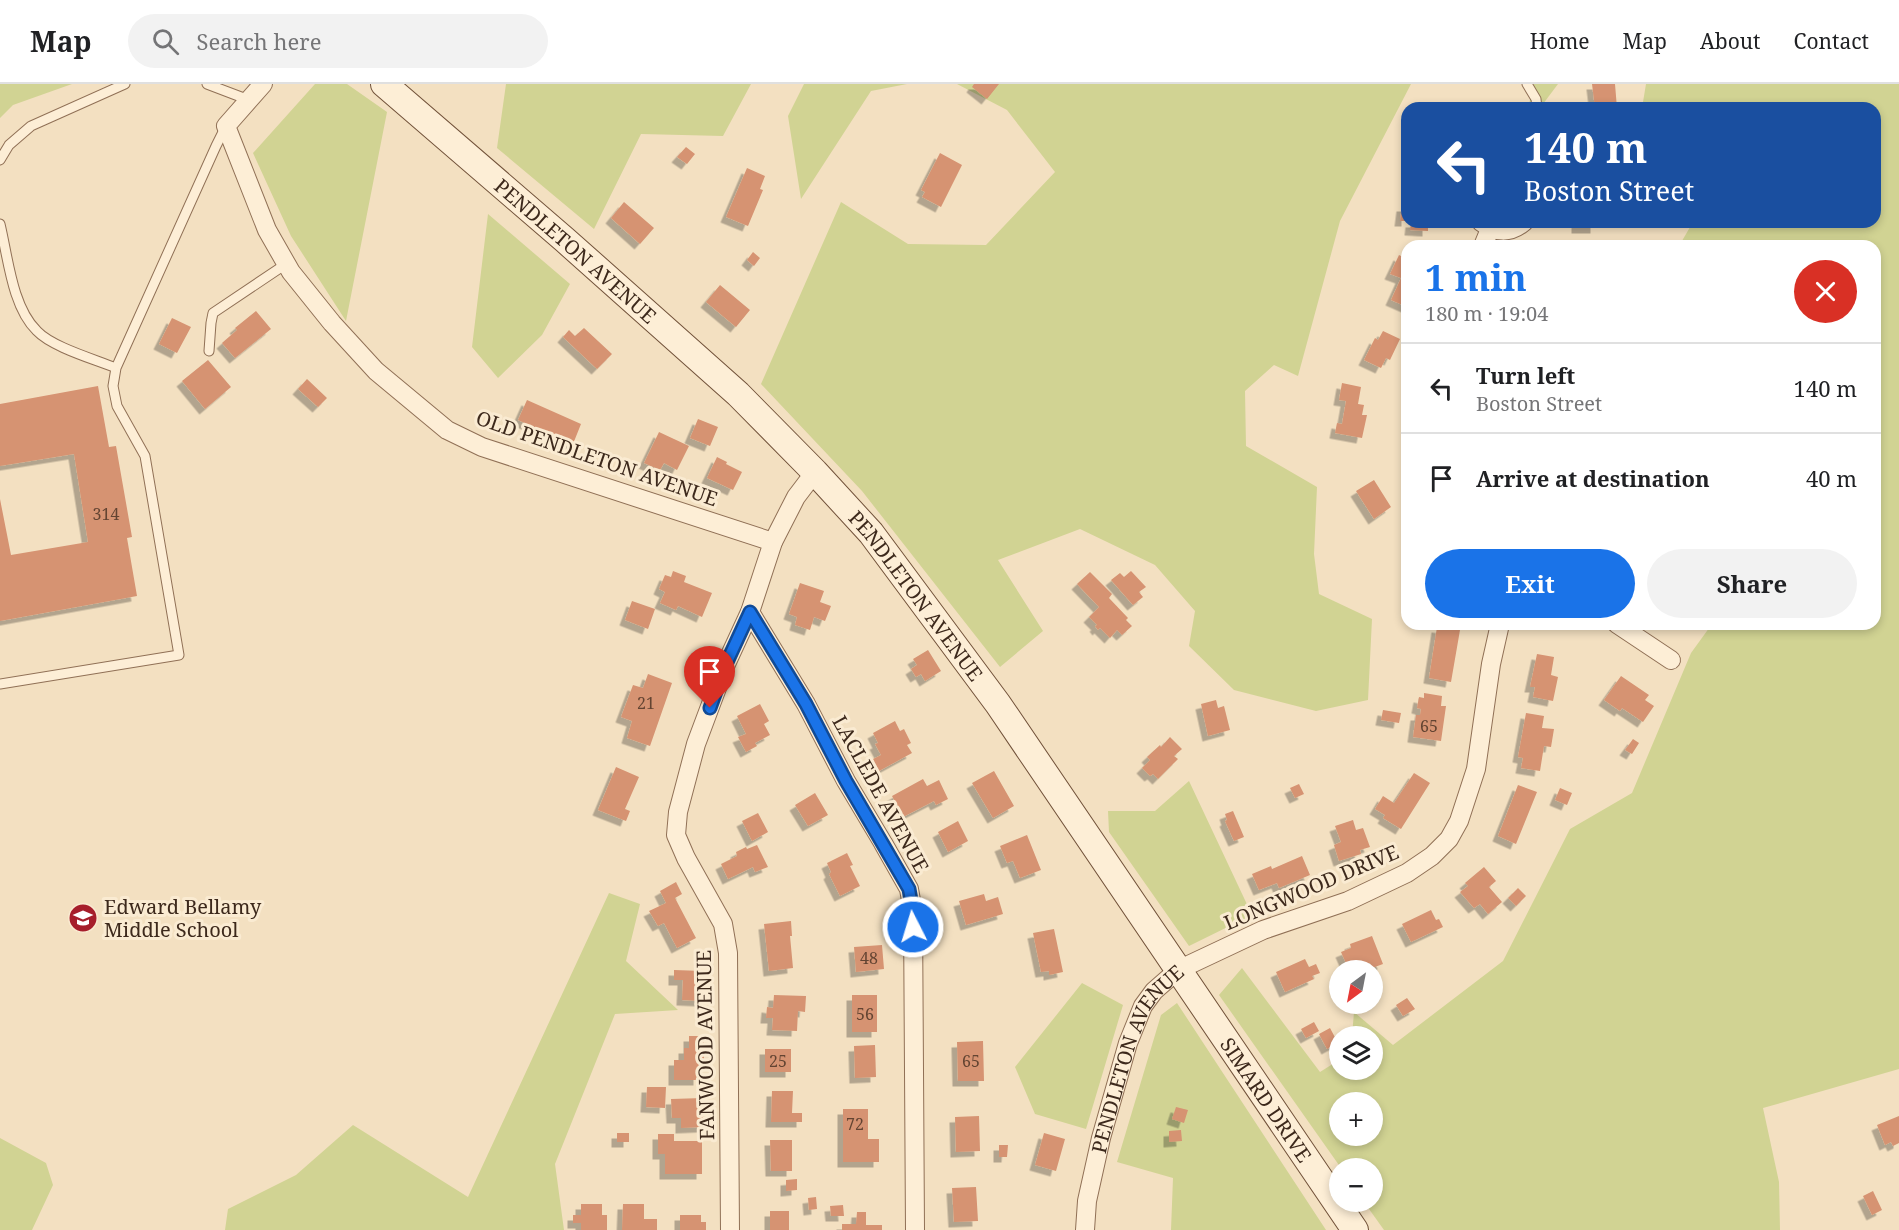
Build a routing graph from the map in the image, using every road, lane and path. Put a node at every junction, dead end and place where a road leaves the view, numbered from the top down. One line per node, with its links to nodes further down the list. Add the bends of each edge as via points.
1 (125, 84): 9 (lane, via 31,126 9,145)
2 (207, 84): 6 (lane)
3 (263, 84): 6 (street)
4 (384, 84): 16 (street, PENDLETON AVENUE, via 730,386)
5 (1527, 84): 7 (lane)
6 (249, 100): 8 (street)
7 (1536, 102)
8 (226, 126): 13 (street, OLD PENDLETON AVENUE, via 267,230); 15 (lane)
9 (0, 160)
10 (0, 224): 15 (lane, via 18,303 37,331 52,342)
11 (1493, 228): 12 (street)
12 (1514, 228)
13 (286, 264): 14 (lane, via 213,313); 17 (street, OLD PENDLETON AVENUE, via 376,371 447,430 482,447)
14 (209, 351)
15 (116, 368): 22 (lane, via 113,386 117,406 145,456 179,655)
16 (815, 472): 17 (street, via 796,497); 23 (street, PENDLETON AVENUE, via 871,533 944,629)
17 (773, 542): 18 (street)
18 (750, 612): 24 (street, FANWOOD AVENUE, via 696,744 678,812 676,836 723,924 728,953); 25 (street, LACLEDE AVENUE, via 909,889 913,912)
19 (1499, 630): 23 (street, LONGWOOD DRIVE, via 1476,769 1449,839 1407,873 1348,900 1263,930)
20 (1626, 630): 21 (street)
21 (1671, 660)
22 (0, 684)
23 (1178, 970): 26 (street, PENDLETON AVENUE, via 1143,1006 1128,1043 1101,1138); 27 (street, SIMARD DRIVE)
24 (730, 1230)
25 (915, 1230)
26 (1085, 1230)
27 (1355, 1230)

